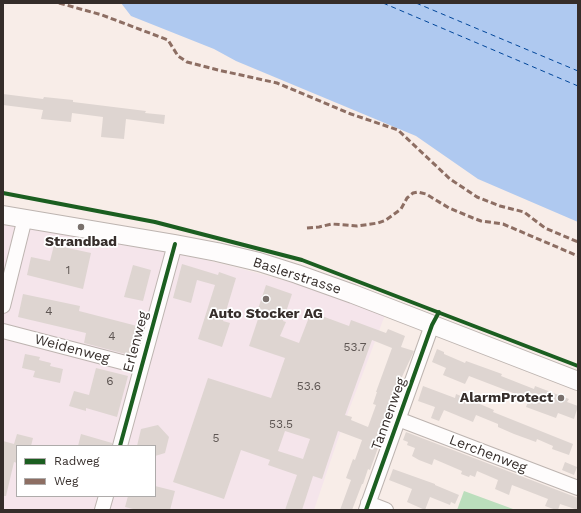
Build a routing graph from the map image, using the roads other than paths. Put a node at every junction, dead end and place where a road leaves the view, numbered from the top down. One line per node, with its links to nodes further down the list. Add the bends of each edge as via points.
1 (3, 215): 2 (main road, Baslerstrasse)
2 (25, 218): 3 (main road, Baslerstrasse); 4 (street)
3 (175, 244): 5 (main road, Baslerstrasse, via 217,252 297,274); 7 (street, Erlenweg)
4 (3, 306)
5 (432, 325): 8 (main road, Baslerstrasse); 9 (street, Tannenweg)
6 (3, 331): 7 (street, Weidenweg)
7 (141, 367): 10 (street, Erlenweg)
8 (578, 381)
9 (398, 419): 11 (street, Lerchenweg); 13 (street, Tannenweg)
10 (120, 445)
11 (578, 488)
12 (106, 497): 14 (street)
13 (367, 507): 15 (street)
14 (102, 510)
15 (386, 510)

